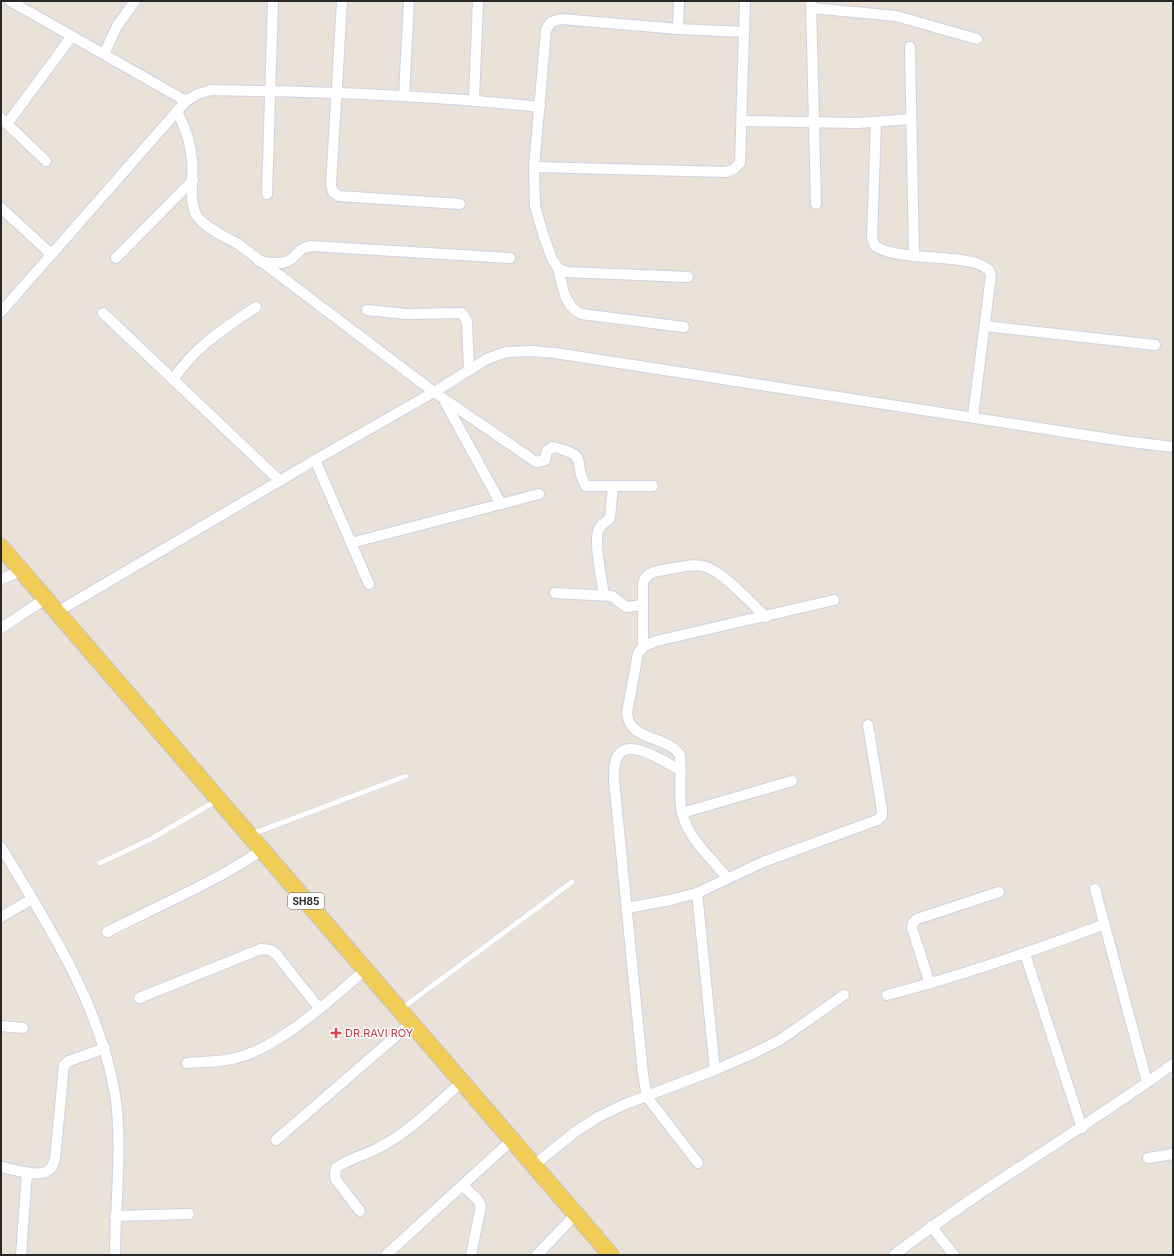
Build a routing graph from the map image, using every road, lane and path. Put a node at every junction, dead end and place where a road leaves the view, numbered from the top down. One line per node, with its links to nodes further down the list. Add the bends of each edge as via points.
1 (10, 1): 12 (street)
2 (135, 1): 15 (street, via 117,26)
3 (273, 1): 16 (street)
4 (342, 1): 17 (street)
5 (409, 1): 18 (street)
6 (478, 1): 19 (street)
7 (679, 1): 10 (street)
8 (745, 1): 11 (street)
9 (812, 5): 13 (street, via 896,16); 26 (street)
10 (678, 29): 11 (street); 21 (street, via 561,19 551,22 546,30)
11 (744, 32): 24 (street)
12 (72, 36): 15 (street); 25 (street)
13 (977, 39)
14 (910, 47): 23 (street)
15 (104, 54): 20 (street)
16 (271, 91): 17 (street); 20 (street, via 211,90); 31 (street)
17 (338, 93): 18 (street); 32 (street, via 331,185 333,192 339,196)
18 (404, 96): 19 (street)
19 (474, 99): 21 (street)
20 (186, 100): 22 (street)
21 (540, 107): 29 (street)
22 (177, 110): 30 (street, via 189,136); 35 (street)
23 (911, 119): 27 (street); 36 (street)
24 (742, 120): 26 (street); 29 (street, via 740,163 726,172)
25 (4, 121): 28 (street)
26 (813, 122): 27 (street); 33 (street)
27 (876, 122): 36 (street, via 872,238 875,246 881,250)
28 (46, 161)
29 (534, 167): 40 (street, via 535,206 550,253)
30 (193, 180): 37 (street); 39 (street, via 193,200 197,216)
31 (267, 194)
32 (460, 204)
33 (816, 204)
34 (1, 208): 35 (street)
35 (51, 254): 43 (street)
36 (914, 256): 46 (street, via 979,263 989,270 991,275)
37 (116, 258)
38 (510, 258): 39 (street, via 311,246 303,247 288,261 282,263)
39 (259, 261): 51 (street)
40 (558, 268): 41 (street, via 567,272); 47 (street, via 568,302 573,310 581,314)
41 (688, 277)
42 (256, 307): 50 (street, via 206,342 190,357)
43 (2, 309)
44 (367, 310): 49 (street, via 407,314 462,313 467,321)
45 (104, 313): 50 (street)
46 (985, 326): 48 (street); 53 (street)
47 (684, 327)
48 (1155, 345)
49 (469, 369): 51 (street); 53 (street, via 487,358 506,352 555,352)
50 (174, 380): 56 (street)
51 (434, 392): 52 (street); 55 (street)
52 (444, 400): 57 (street, via 536,462 545,460 547,451 553,447 570,451 580,463 582,479 586,486); 60 (street)
53 (973, 416): 54 (street)
54 (1173, 447)
55 (315, 460): 56 (street); 61 (street)
56 (280, 481): 71 (street)
57 (613, 486): 58 (street); 67 (street, via 610,518 599,528 598,533)
58 (653, 486)
59 (539, 494): 60 (street)
60 (501, 504): 61 (street)
61 (351, 543): 65 (street)
62 (1, 547): 63 (main road, SH85)
63 (22, 571): 64 (street); 68 (main road, SH85)
64 (1, 579)
65 (369, 584)
66 (555, 593): 67 (street)
67 (604, 595): 70 (street, via 612,596 626,607)
68 (45, 598): 71 (main road, SH85); 73 (street)
69 (834, 600): 72 (street)
70 (643, 605): 72 (street, via 643,582 646,576 652,572 694,565 707,567 721,576); 74 (street)
71 (57, 612): 79 (main road, SH85)
72 (766, 617): 74 (street)
73 (1, 628)
74 (643, 647): 76 (street, via 638,653 627,713 628,720 636,731 677,750 680,755)
75 (868, 725): 85 (street, via 882,816)
76 (680, 770): 80 (street); 91 (street, via 639,749 628,748 619,755 614,764)
77 (406, 776): 81 (lane)
78 (792, 781): 80 (street)
79 (218, 799): 81 (main road, SH85); 84 (lane, via 164,832)
80 (682, 813): 85 (street, via 698,845)
81 (250, 836): 83 (main road, SH85)
82 (1, 847): 90 (street)
83 (262, 850): 94 (street, via 220,877 182,893); 96 (main road, SH85)
84 (100, 863)
85 (726, 878): 89 (street)
86 (572, 882): 102 (lane)
87 (1095, 888): 93 (street)
88 (999, 892): 97 (street, via 917,919 913,923 912,928)
89 (697, 893): 91 (street); 109 (street)
90 (32, 899): 92 (street); 106 (street, via 88,1005)
91 (627, 908): 112 (street)
92 (1, 917)
93 (1105, 924): 95 (street); 111 (street)
94 (107, 932)
95 (1025, 954): 97 (street); 113 (street)
96 (366, 970): 101 (street); 102 (main road, SH85)
97 (930, 984): 99 (street)
98 (844, 995): 109 (street, via 780,1040)
99 (887, 995)
100 (139, 998): 101 (street, via 261,949 276,954)
101 (319, 1008): 107 (street, via 260,1049 233,1059)
102 (400, 1010): 103 (main road, SH85)
103 (411, 1023): 110 (main road, SH85); 114 (street)
104 (1, 1026): 105 (street)
105 (23, 1028)
106 (105, 1048): 121 (street, via 64,1065 55,1159 51,1168 44,1173); 126 (street, via 115,1095 118,1140)
107 (187, 1063)
108 (1173, 1064): 111 (street)
109 (716, 1070): 112 (street)
110 (462, 1082): 115 (main road, SH85); 123 (street, via 404,1132 380,1147 336,1168 336,1180)
111 (1147, 1082): 113 (street)
112 (647, 1097): 118 (street); 119 (street, via 598,1117)
113 (1082, 1128): 127 (street)
114 (276, 1140)
115 (512, 1140): 119 (main road, SH85); 122 (street)
116 (1173, 1154): 117 (street)
117 (1148, 1158)
118 (698, 1163)
119 (534, 1165): 125 (main road, SH85)
120 (1, 1167): 121 (street)
121 (28, 1172): 128 (street)
122 (463, 1186): 130 (street); 131 (street, via 481,1206)
123 (360, 1211)
124 (188, 1214): 126 (street)
125 (576, 1214): 132 (street); 133 (main road, SH85)
126 (115, 1216): 129 (street)
127 (931, 1226): 134 (street); 135 (street)
128 (21, 1255)
129 (115, 1255)
130 (386, 1255)
131 (471, 1255)
132 (537, 1255)
133 (611, 1255)
134 (894, 1255)
135 (954, 1255)

